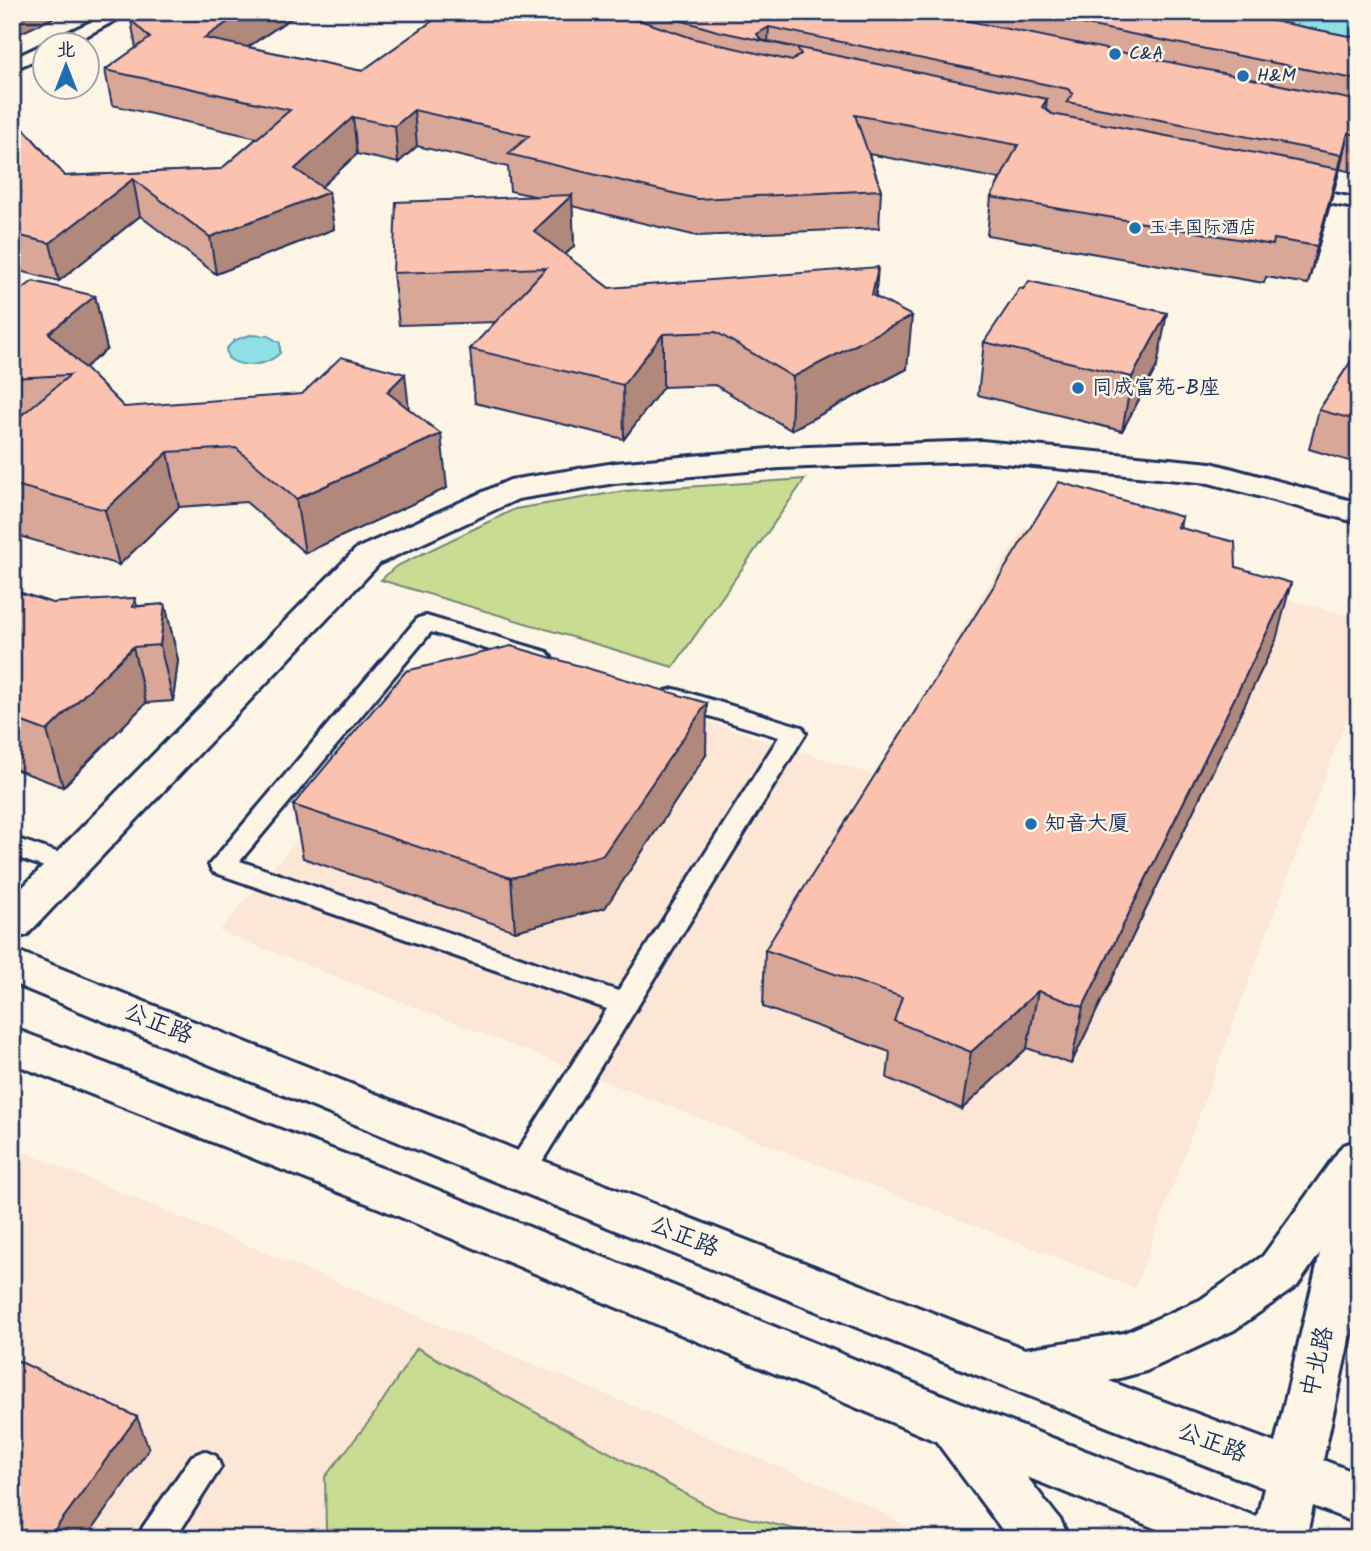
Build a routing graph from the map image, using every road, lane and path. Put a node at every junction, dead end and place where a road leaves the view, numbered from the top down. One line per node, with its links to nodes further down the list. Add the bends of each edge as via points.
1 (124, 12): 2 (lane)
2 (83, 32)
3 (32, 56): 4 (lane)
4 (12, 65)
5 (1359, 193): 6 (lane, via 1286,184)
6 (1359, 204)
7 (1359, 513): 11 (main road, via 1211,473 982,451 780,458 615,473 510,490 369,556)
8 (558, 662): 14 (lane, via 426,623 222,865)
9 (650, 690): 14 (lane, via 794,733)
10 (12, 846): 11 (lane)
11 (68, 866): 12 (main road)
12 (12, 924)
13 (12, 965): 17 (main road, 公正路)
14 (624, 1004): 17 (lane)
15 (12, 1045): 20 (main road, via 396,1194)
16 (1359, 1159): 19 (main road, via 1280,1271 1217,1315 1128,1355)
17 (520, 1172): 19 (main road, 公正路)
18 (1359, 1185): 22 (main road, 中北路)
19 (1025, 1372): 22 (main road, 公正路)
20 (954, 1424): 25 (main road); 26 (main road)
21 (204, 1467): 24 (lane)
22 (1293, 1474): 23 (main road, 公正路); 27 (main road, 中北路)
23 (1359, 1499)
24 (155, 1539)
25 (1042, 1539)
26 (1247, 1539)
27 (1279, 1539)

